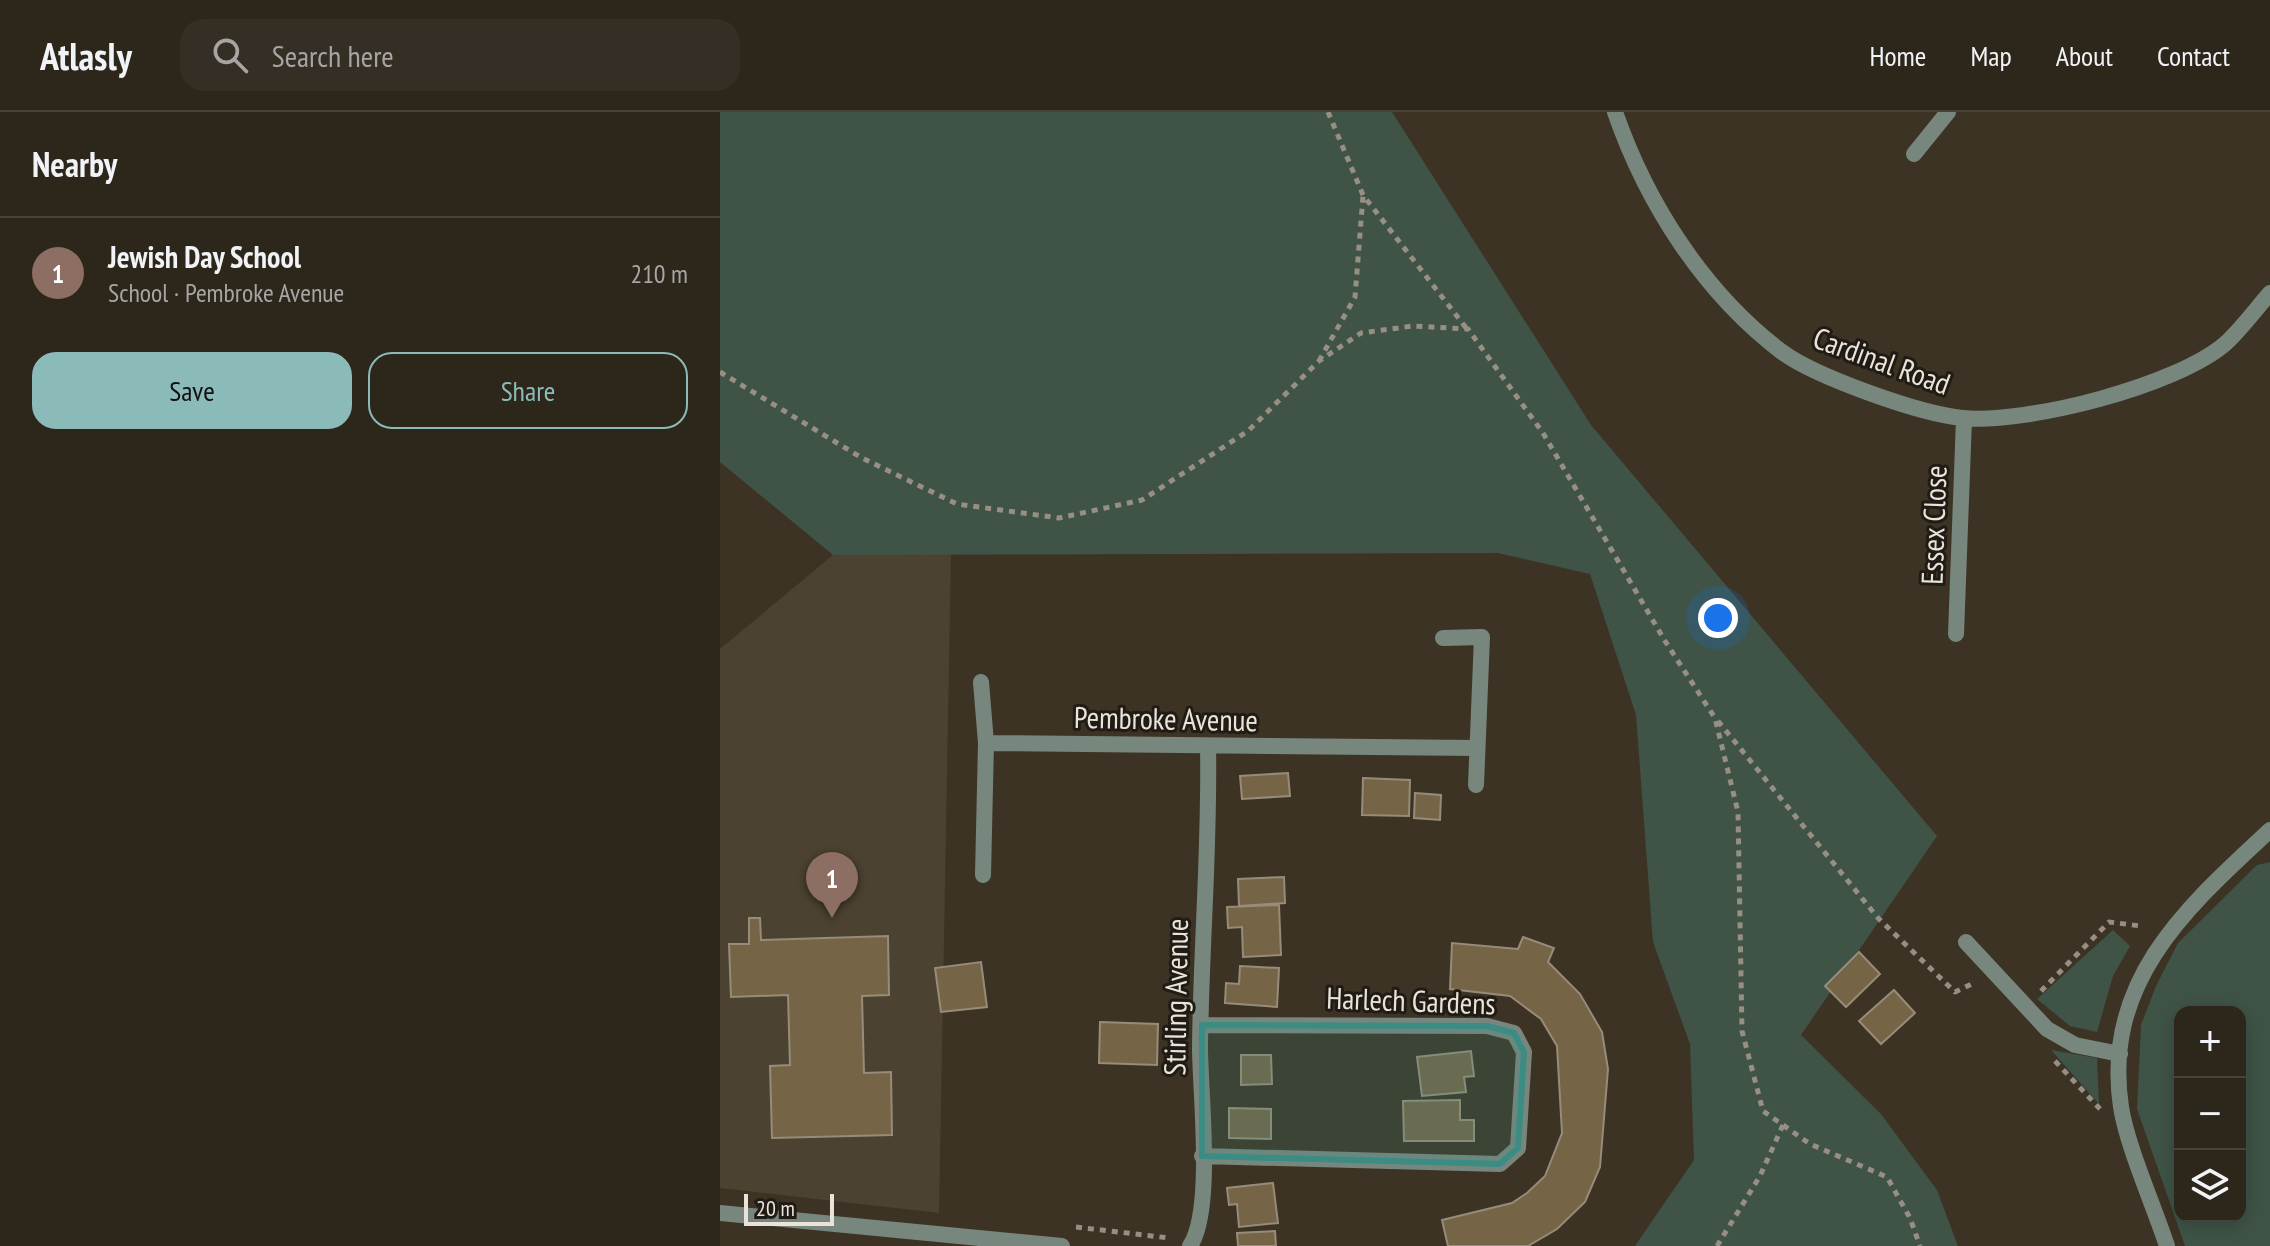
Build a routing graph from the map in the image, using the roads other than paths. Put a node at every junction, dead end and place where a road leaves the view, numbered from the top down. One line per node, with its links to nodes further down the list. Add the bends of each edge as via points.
1 (1615, 112): 5 (street, Cardinal Road, via 1682,248 1728,303 1784,353 1853,386)
2 (1948, 112): 3 (street)
3 (1914, 154)
4 (2270, 293): 5 (street, Cardinal Road, via 2225,344 2168,375 2109,399)
5 (1964, 419): 6 (street, Essex Close)
6 (1956, 634)
7 (1443, 638): 11 (street, via 1482,637)
8 (981, 682): 9 (street)
9 (986, 743): 10 (street, Pembroke Avenue); 14 (street)
10 (1208, 747): 11 (street, Pembroke Avenue); 16 (street, Stirling Avenue)
11 (1476, 748): 12 (street)
12 (1476, 785)
13 (2270, 830): 17 (street, via 2179,917 2149,959 2129,1004)
14 (983, 875)
15 (1966, 942): 17 (street, via 2047,1029 2075,1045)
16 (1202, 1025): 18 (street, Stirling Avenue); 18 (street, Harlech Gardens, via 1487,1026 1514,1033 1524,1052 1518,1148 1500,1164)
17 (2120, 1054): 23 (street, via 2121,1110)
18 (1202, 1156): 22 (street, Stirling Avenue, via 1199,1233)
19 (720, 1213): 20 (street)
20 (908, 1239): 21 (street)
21 (1062, 1246)
22 (1190, 1246)
23 (2167, 1246)

